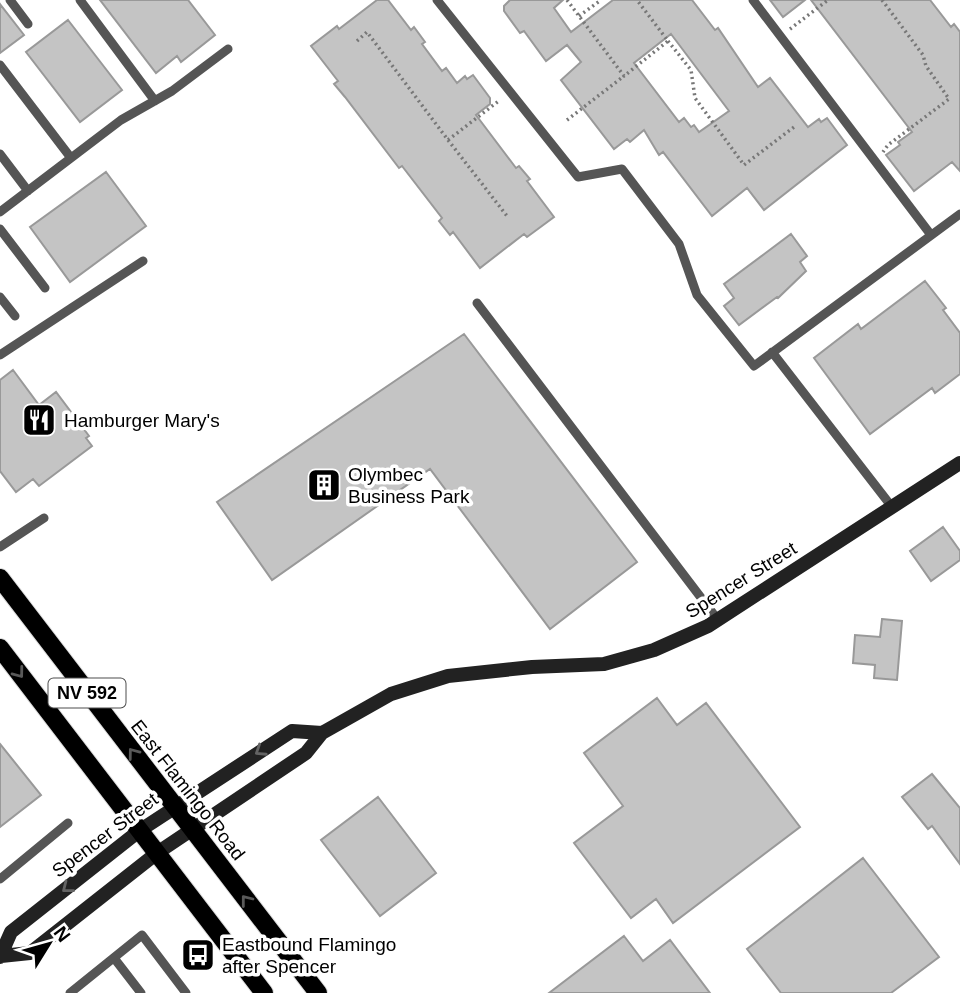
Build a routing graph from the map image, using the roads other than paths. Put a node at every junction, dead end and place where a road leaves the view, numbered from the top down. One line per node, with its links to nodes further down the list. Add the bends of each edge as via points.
1 (10, 0): 5 (lane)
2 (80, 0): 8 (lane)
3 (437, 0): 21 (lane, via 578,177 622,169 679,244 697,295 754,366)
4 (753, 0): 15 (lane)
5 (28, 24)
6 (228, 49): 8 (lane)
7 (0, 65): 10 (lane)
8 (155, 101): 10 (lane)
9 (0, 153): 11 (lane)
10 (71, 158): 11 (lane)
11 (28, 191): 12 (lane)
12 (0, 212)
13 (960, 214): 15 (lane)
14 (0, 229): 17 (lane)
15 (931, 235): 21 (lane)
16 (143, 261): 22 (lane)
17 (45, 288)
18 (0, 297): 20 (lane)
19 (477, 303): 28 (lane)
20 (15, 316)
21 (772, 352): 24 (lane)
22 (0, 355)
23 (960, 463): 24 (street, Spencer Street)
24 (892, 507): 28 (street, Spencer Street)
25 (44, 518): 26 (lane)
26 (0, 547)
27 (0, 578): 31 (main road, East Flamingo Road / NV 592, one-way to 27)
28 (718, 620): 30 (street, Spencer Street, via 654,650 604,664 448,676 391,694)
29 (0, 648): 34 (main road, NV 592, one-way to 34)
30 (322, 733): 31 (street, Spencer Street, one-way to 31, via 292,731); 33 (street, Spencer Street, via 306,753)
31 (174, 807): 33 (main road, East Flamingo Road / NV 592); 34 (street, Spencer Street)
32 (68, 823): 36 (lane)
33 (192, 830): 35 (street, Spencer Street); 43 (main road, East Flamingo Road / NV 592, one-way to 33)
34 (139, 831): 35 (main road, NV 592); 37 (street, Spencer Street, one-way to 37, via 11,932)
35 (156, 853): 37 (street, Spencer Street, via 30,953); 42 (main road, NV 592)
36 (0, 878)
37 (1, 956)
38 (114, 958): 39 (lane); 40 (lane); 41 (lane, via 142,935)
39 (70, 993)
40 (141, 993)
41 (186, 993)
42 (264, 993)
43 (318, 993)

